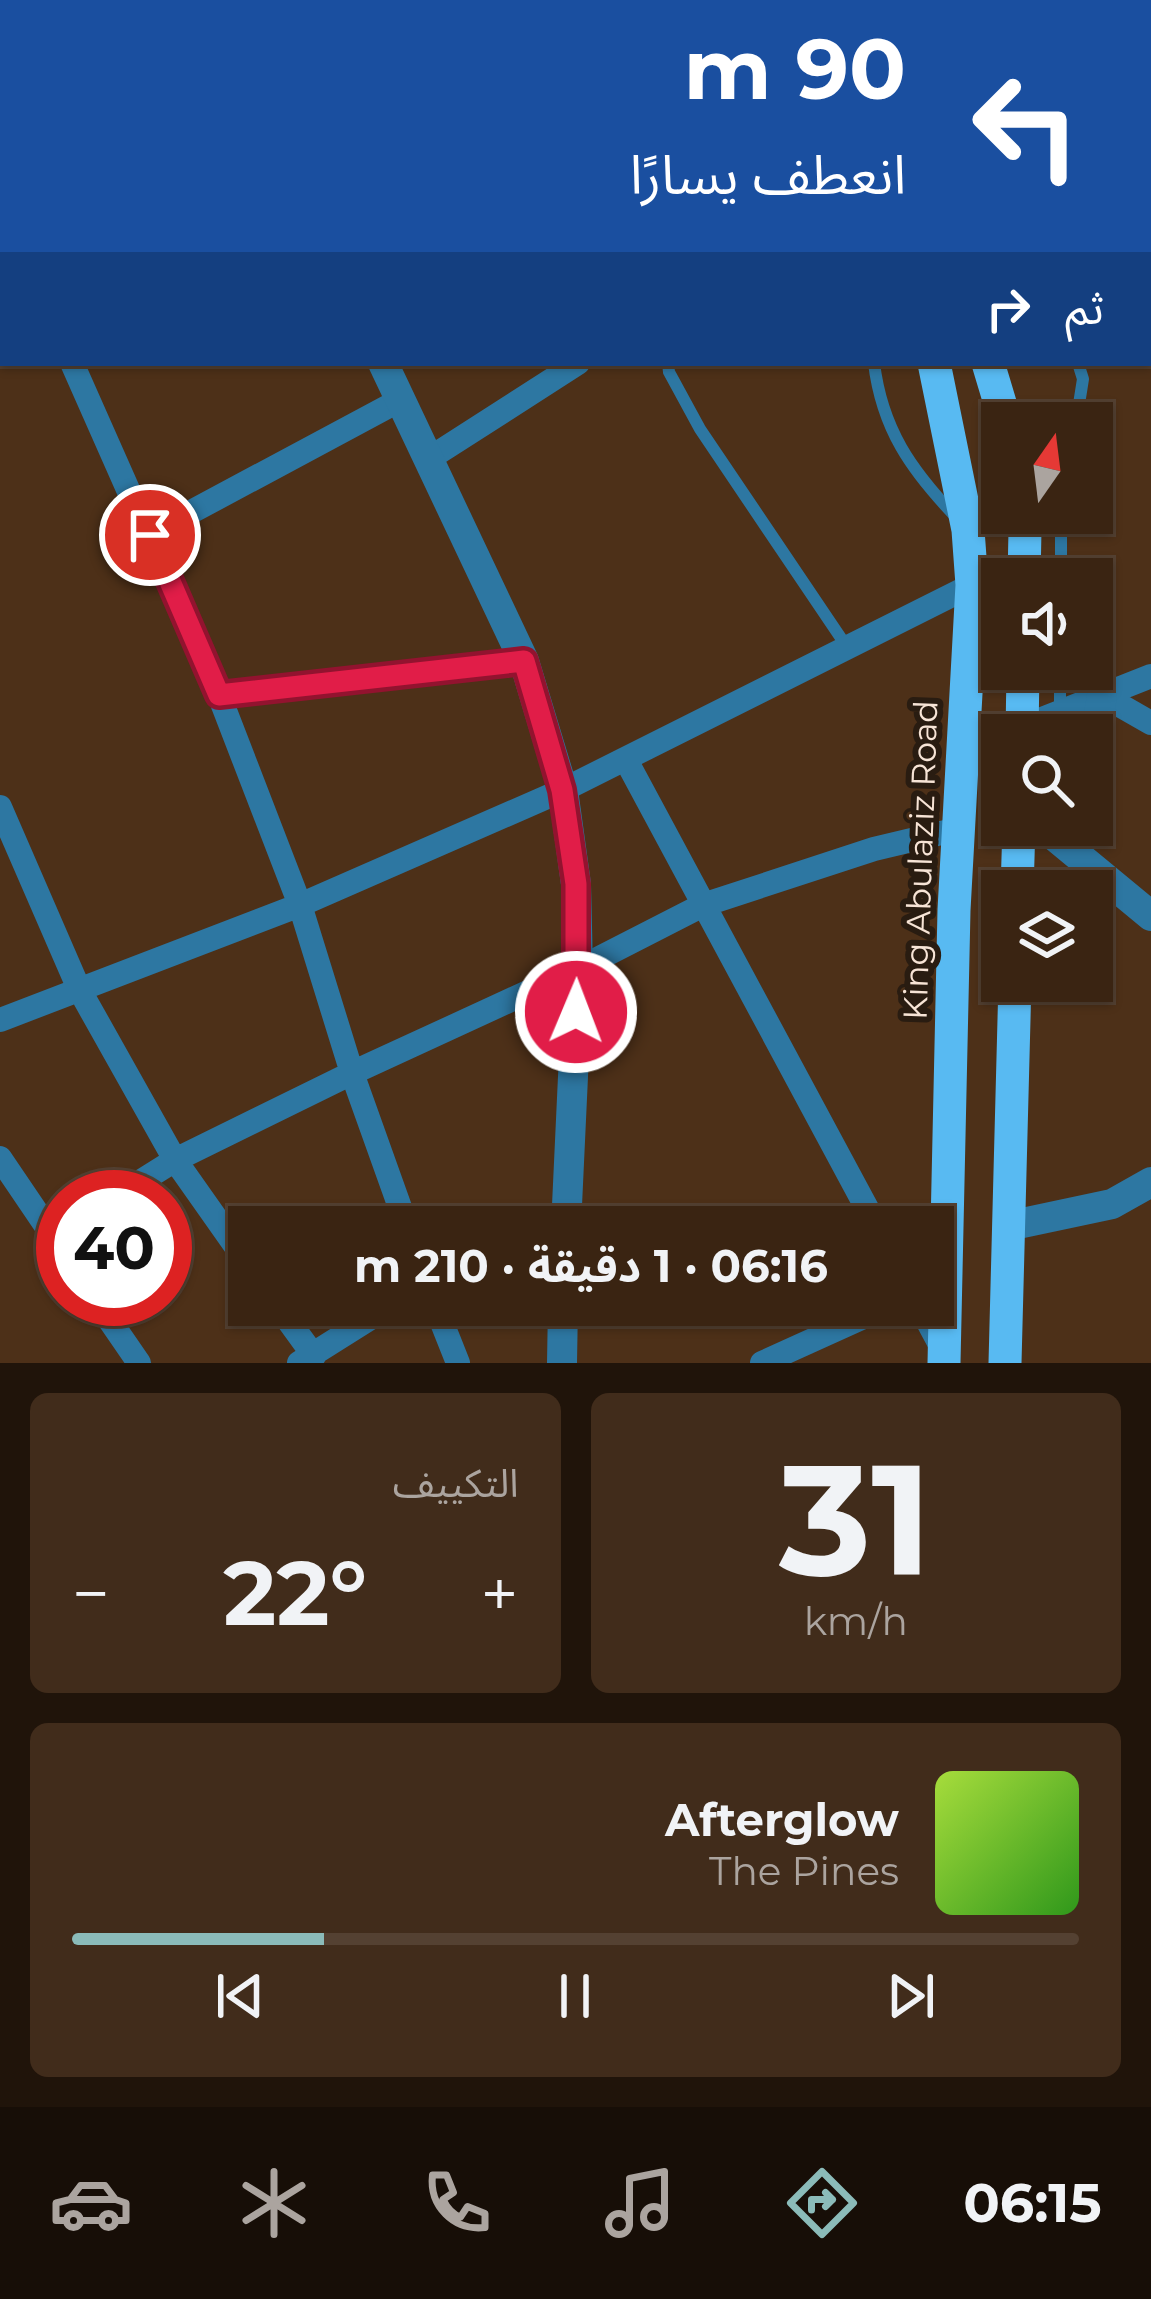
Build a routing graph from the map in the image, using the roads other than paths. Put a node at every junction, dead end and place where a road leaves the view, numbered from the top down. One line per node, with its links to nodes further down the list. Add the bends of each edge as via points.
1 (73, 366): 14 (street)
2 (385, 366): 9 (street)
3 (573, 366): 12 (street)
4 (668, 366): 16 (lane, via 700,429)
5 (874, 366): 13 (lane, via 892,434)
6 (935, 366): 13 (highway, King Abulaziz Road)
7 (989, 366): 10 (highway)
8 (1079, 366): 11 (lane)
9 (402, 400): 12 (street); 14 (street)
10 (1000, 402)
11 (1079, 402)
12 (430, 458): 17 (street)
13 (968, 530): 15 (highway, King Abulaziz Road)
14 (150, 535): 20 (street)
15 (972, 585): 16 (street); 29 (highway, King Abulaziz Road)
16 (848, 648): 26 (street)
17 (524, 661): 20 (street); 27 (street)
18 (1151, 676): 21 (street)
19 (1060, 690): 22 (lane)
20 (219, 695): 33 (street)
21 (1102, 695): 22 (street); 24 (street); 25 (street)
22 (1060, 712): 23 (street)
23 (1056, 714)
24 (1099, 714)
25 (1151, 723)
26 (626, 760): 27 (street); 34 (street)
27 (562, 790): 33 (street); 36 (street)
28 (0, 807): 37 (street)
29 (958, 830): 34 (street); 58 (highway, King Abulaziz Road)
30 (1066, 846): 32 (street)
31 (1080, 846): 32 (street)
32 (1078, 856): 35 (street)
33 (300, 905): 37 (street); 40 (street)
34 (704, 905): 36 (street); 47 (street)
35 (1151, 916)
36 (578, 969): 40 (street); 46 (street)
37 (79, 988): 39 (street); 42 (street)
38 (1014, 1002): 49 (highway)
39 (0, 1019)
40 (352, 1073): 42 (street); 45 (street)
41 (0, 1158): 48 (street)
42 (176, 1160): 43 (street); 50 (street)
43 (160, 1170)
44 (1151, 1182): 49 (street, via 1112,1204)
45 (399, 1206)
46 (567, 1206)
47 (866, 1206)
48 (36, 1207)
49 (1008, 1226): 64 (highway)
50 (228, 1234)
51 (114, 1326): 60 (street)
52 (289, 1326): 59 (street)
53 (359, 1326): 59 (street)
54 (443, 1326): 61 (street)
55 (563, 1326): 62 (street)
56 (844, 1326): 63 (street)
57 (929, 1326): 58 (street)
58 (945, 1358)
59 (306, 1359)
60 (139, 1363)
61 (458, 1363)
62 (562, 1363)
63 (762, 1363)
64 (1005, 1363)

